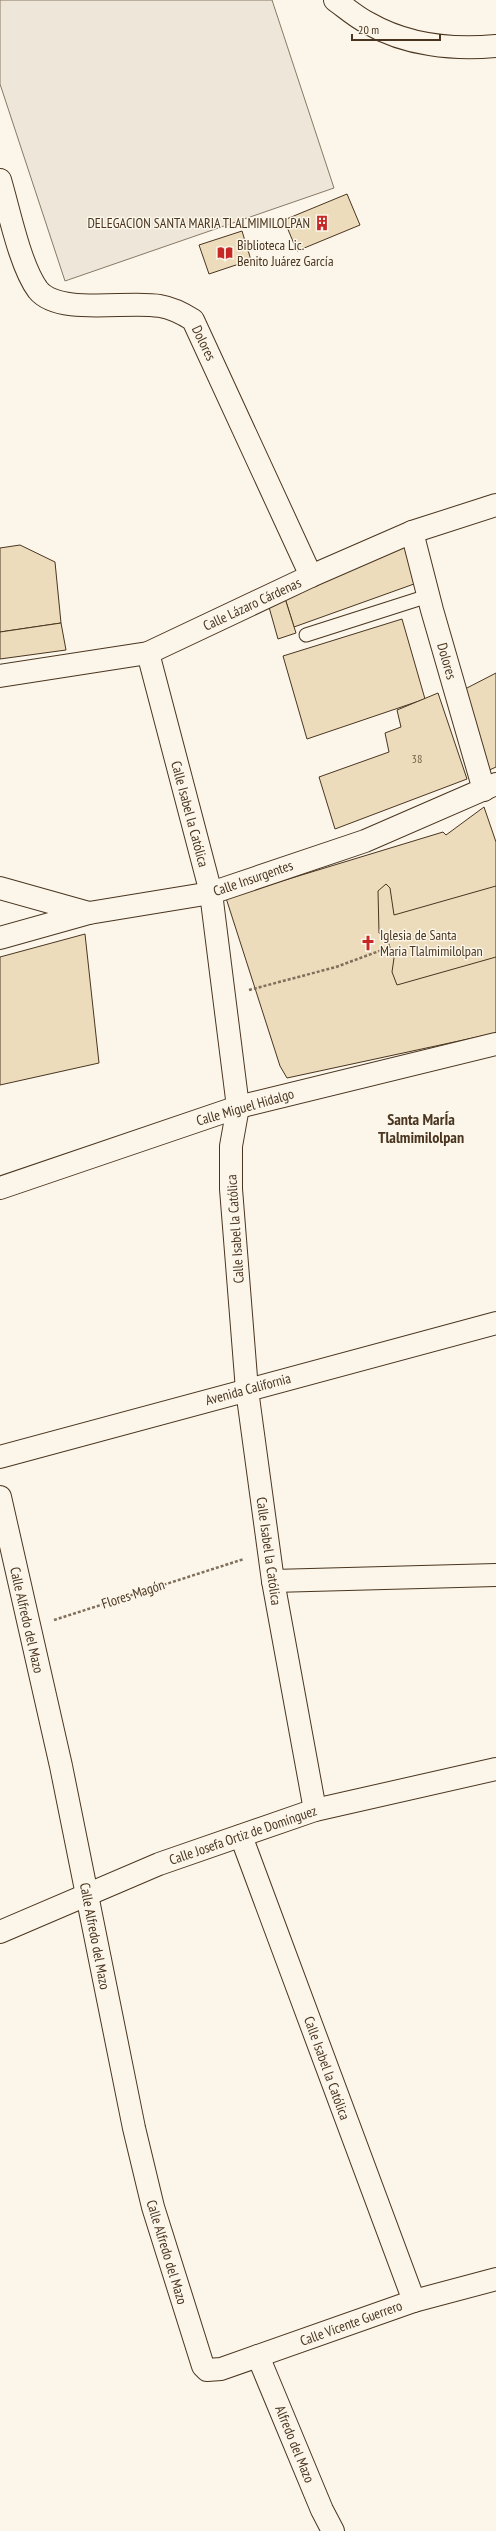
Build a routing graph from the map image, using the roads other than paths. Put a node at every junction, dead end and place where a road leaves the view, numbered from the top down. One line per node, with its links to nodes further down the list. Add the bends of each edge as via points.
1 (335, 0): 2 (street, via 368,23 398,36 432,45 463,48)
2 (496, 46)
3 (0, 180): 6 (street, Dolores, via 26,268 38,290 50,299 69,304 159,305 180,311 193,320)
4 (496, 505): 5 (street, Calle Lázaro Cárdenas)
5 (412, 532): 6 (street, Calle Lázaro Cárdenas); 7 (street, Dolores)
6 (311, 576): 9 (street, Calle Lázaro Cárdenas)
7 (428, 596): 8 (lane); 11 (street, Dolores)
8 (306, 635)
9 (148, 653): 10 (street, Calle Lázaro Cárdenas); 13 (street, Calle Isabel la Católica)
10 (0, 676)
11 (490, 787): 13 (street, Calle Insurgentes, via 365,841)
12 (0, 888): 14 (street)
13 (211, 893): 14 (street, Calle Insurgentes); 17 (street, Calle Isabel la Católica)
14 (89, 913): 15 (street, Calle Insurgentes)
15 (0, 938)
16 (496, 1044): 17 (street, Calle Miguel Hidalgo)
17 (238, 1107): 18 (street, Calle Miguel Hidalgo); 20 (street, Calle Isabel la Católica, via 231,1146 231,1189)
18 (0, 1188)
19 (496, 1323): 20 (street, Avenida California)
20 (247, 1390): 21 (street, Avenida California); 24 (street, Calle Isabel la Católica)
21 (0, 1457)
22 (0, 1497): 28 (street, Calle Alfredo del Mazo, via 61,1766)
23 (496, 1575): 24 (street)
24 (273, 1581): 26 (street, Calle Isabel la Católica)
25 (496, 1769): 26 (street, Calle Josefa Ortiz de Domínguez)
26 (315, 1810): 27 (street, Calle Josefa Ortiz de Domínguez)
27 (241, 1836): 28 (street, Calle Josefa Ortiz de Domínguez, via 159,1864); 31 (street, Calle Isabel la Católica)
28 (86, 1897): 29 (street, Calle Josefa Ortiz de Domínguez); 33 (street, Calle Alfredo del Mazo, via 153,2207 200,2360)
29 (0, 1932)
30 (496, 2280): 31 (street, Calle Vicente Guerrero)
31 (414, 2300): 32 (street, Calle Vicente Guerrero)
32 (258, 2356): 33 (street, Calle Vicente Guerrero, via 220,2369); 34 (street, Alfredo del Mazo)
33 (207, 2370)
34 (333, 2531)

